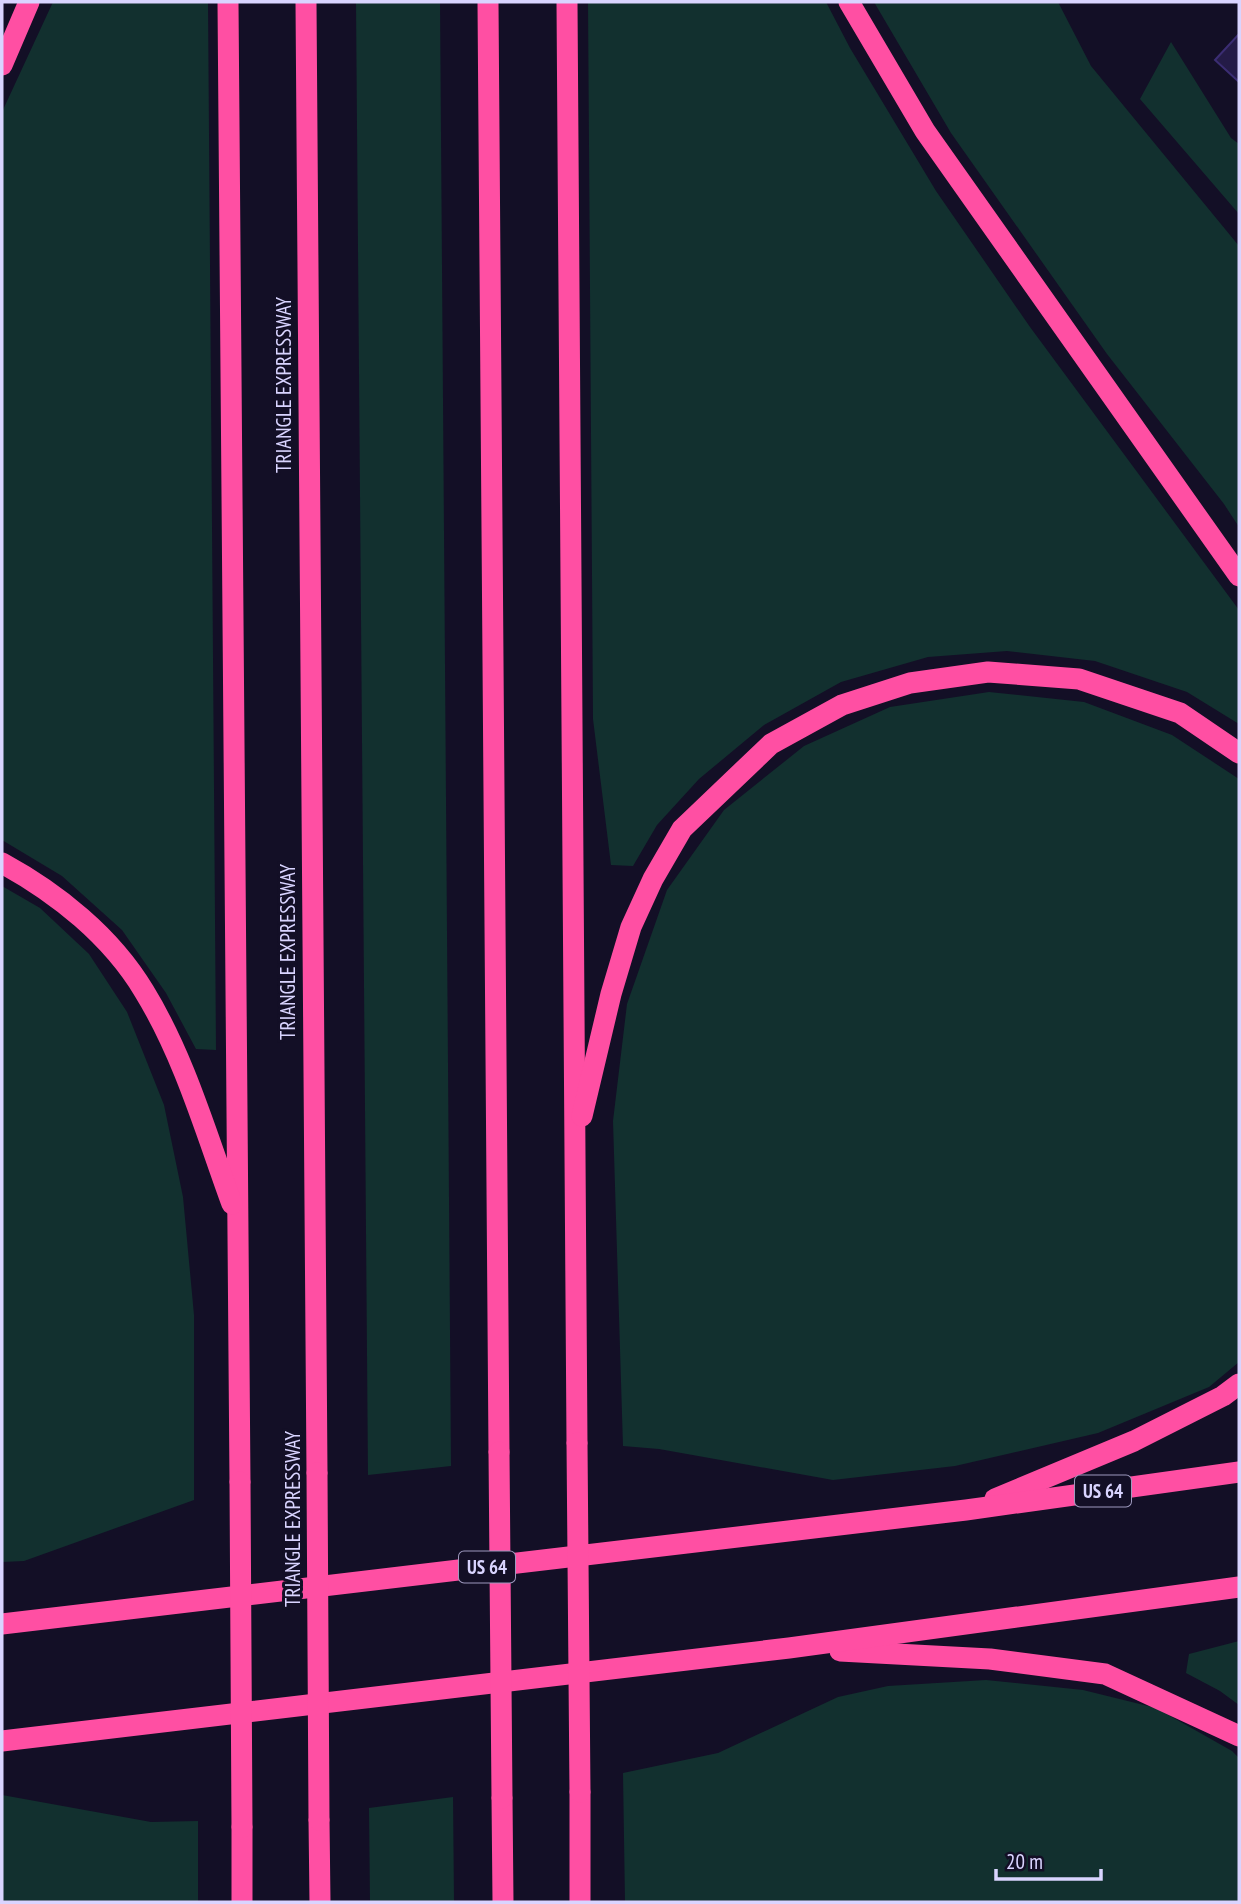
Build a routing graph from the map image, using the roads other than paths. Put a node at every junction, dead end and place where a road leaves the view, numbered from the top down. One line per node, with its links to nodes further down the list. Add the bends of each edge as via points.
1 (29, 2): 7 (highway)
2 (228, 2): 12 (highway)
3 (306, 2): 22 (highway, TRIANGLE EXPRESSWAY, bridge)
4 (488, 2): 23 (highway, bridge)
5 (566, 2): 11 (highway)
6 (849, 2): 8 (highway, via 925,131)
7 (2, 65)
8 (1239, 576)
9 (1239, 753): 11 (highway, via 1180,713 1079,679 988,672 910,683 842,705 771,744 682,829 653,879 631,927 611,994)
10 (2, 863): 12 (highway, via 37,882 104,938 144,990 179,1061)
11 (575, 1147): 24 (highway, bridge)
12 (238, 1219): 21 (highway, bridge)
13 (1239, 1384): 15 (highway, via 1134,1441)
14 (1239, 1472): 15 (highway, US 64)
15 (966, 1510): 17 (highway, US 64)
16 (1239, 1587): 18 (highway)
17 (4, 1624)
18 (789, 1648): 19 (highway, via 990,1659 1105,1674); 20 (highway)
19 (1239, 1736)
20 (2, 1741)
21 (242, 1902)
22 (320, 1902)
23 (503, 1902)
24 (580, 1902)

